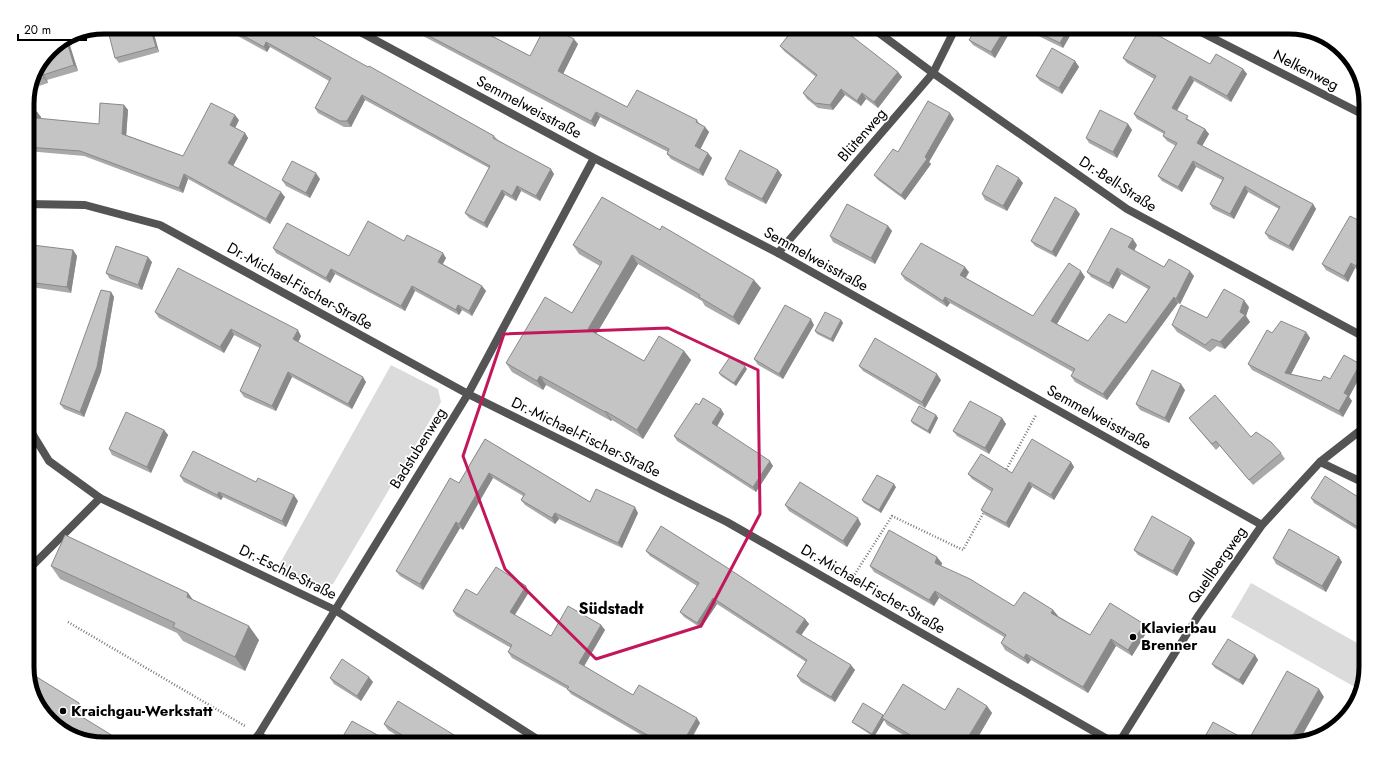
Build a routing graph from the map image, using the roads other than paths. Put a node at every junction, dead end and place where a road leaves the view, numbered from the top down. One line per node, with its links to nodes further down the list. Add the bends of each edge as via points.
1 (364, 34): 7 (street, Semmelweisstraße)
2 (880, 34): 5 (street, Dr.-Bell-Straße)
3 (952, 34): 5 (street, Blütenweg)
4 (1205, 34): 6 (street, Nelkenweg)
5 (933, 73): 9 (street, Blütenweg); 10 (street, Dr.-Bell-Straße, via 1127,209)
6 (1359, 112)
7 (594, 158): 9 (street, Semmelweisstraße); 11 (street, Badstubenweg)
8 (34, 204): 11 (street, Dr.-Michael-Fischer-Straße, via 86,205 160,225)
9 (778, 253): 17 (street, Semmelweisstraße)
10 (1359, 334)
11 (468, 394): 19 (street, Badstubenweg); 24 (street, Dr.-Michael-Fischer-Straße, via 727,522)
12 (1359, 431): 14 (street, Quellbergweg)
13 (34, 436): 16 (street, Dr.-Eschle-Straße, via 49,461)
14 (1320, 462): 15 (street); 17 (street, Quellbergweg)
15 (1359, 481)
16 (100, 498): 18 (street); 19 (street, Dr.-Eschle-Straße)
17 (1262, 525): 25 (street, Quellbergweg, via 1198,616)
18 (34, 564)
19 (335, 610): 20 (street, Badstubenweg); 23 (street, Dr.-Eschle-Straße)
20 (259, 734): 21 (street, Badstubenweg); 22 (street)
21 (257, 737)
22 (262, 737)
23 (534, 737)
24 (1105, 737)
25 (1121, 737)

